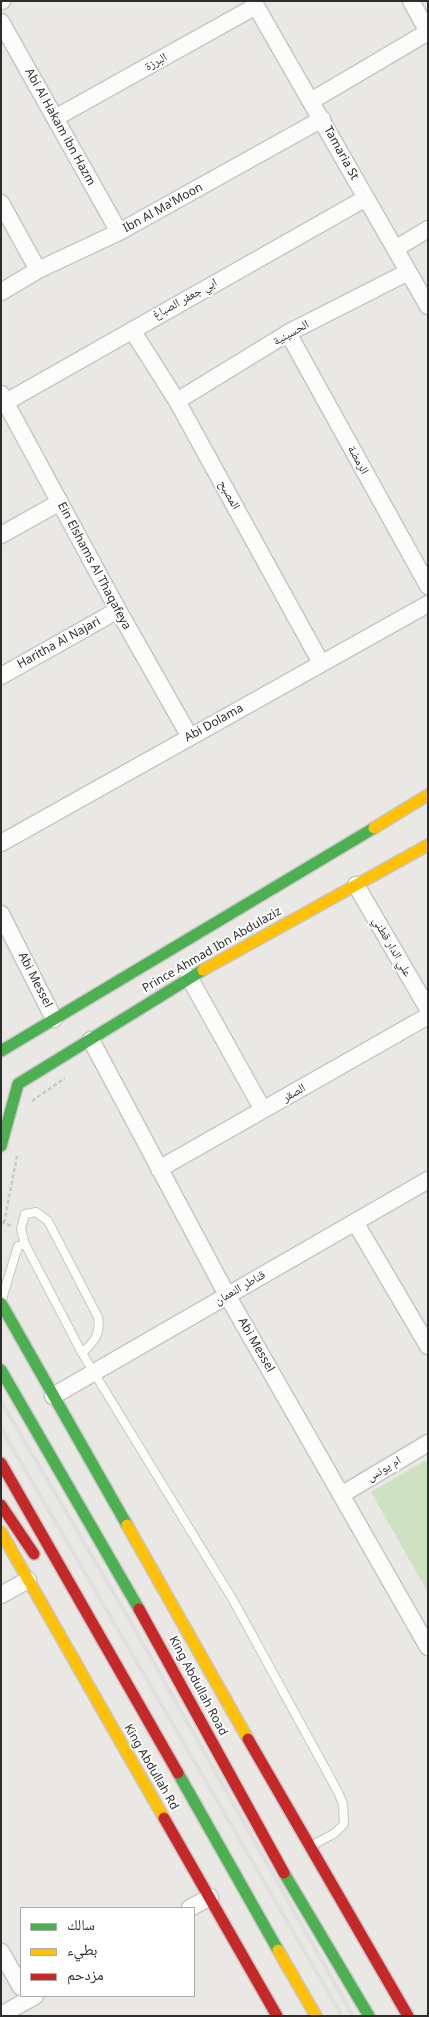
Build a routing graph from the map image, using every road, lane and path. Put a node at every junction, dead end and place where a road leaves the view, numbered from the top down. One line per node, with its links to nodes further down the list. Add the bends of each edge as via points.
1 (411, 1): 4 (street)
2 (255, 3): 5 (street, Tamaria St); 6 (street, البرزة)
3 (1, 22): 6 (street, Abi Al Hakam ibn Hazm)
4 (428, 32): 5 (street)
5 (311, 101): 7 (street, Tamaria St)
6 (55, 118): 11 (street, Abi Al Hakam ibn Hazm)
7 (322, 119): 8 (street, Tamaria St); 11 (street, Ibn Al Ma'Moon)
8 (366, 198): 12 (street, Tamaria St); 17 (street, ابي جعفر الصباغ)
9 (1, 203): 13 (street)
10 (428, 229): 12 (street)
11 (118, 232): 13 (street, Ibn Al Ma'Moon)
12 (395, 249): 14 (street, Tamaria St)
13 (38, 270): 15 (street, Ibn Al Ma'Moon)
14 (408, 272): 16 (street, Tamaria St); 18 (street, الحسينية)
15 (1, 292)
16 (428, 306)
17 (132, 330): 19 (street, ابي جعفر الصباغ); 20 (street, المصبح)
18 (288, 333): 20 (street, الحسينية); 23 (street, الرمضة)
19 (4, 398): 21 (street, Ein Elshams Al Thaqafeya)
20 (177, 401): 26 (street, المصبح)
21 (60, 502): 22 (street); 25 (street, Ein Elshams Al Thaqafeya)
22 (1, 535)
23 (428, 586)
24 (428, 604): 26 (street, Abi Dolama)
25 (118, 610): 27 (street, Haritha Al Najari); 28 (street, Ein Elshams Al Thaqafeya)
26 (321, 663): 28 (street, Abi Dolama)
27 (1, 676)
28 (190, 737): 30 (street, Abi Dolama)
29 (428, 796): 37 (main road, Prince Ahmad Ibn Abdulaziz)
30 (1, 843)
31 (428, 845): 32 (main road, Prince Ahmad Ibn Abdulaziz)
32 (356, 885): 34 (main road, Prince Ahmad Ibn Abdulaziz); 35 (street, علي الدار قطني)
33 (1, 914): 37 (street, Abi Messel)
34 (189, 977): 38 (main road, Prince Ahmad Ibn Abdulaziz); 42 (street)
35 (428, 1009)
36 (428, 1016): 42 (street, الصقر)
37 (54, 1019): 39 (main road, Prince Ahmad Ibn Abdulaziz)
38 (91, 1040): 43 (main road, Prince Ahmad Ibn Abdulaziz, via 18,1084); 45 (street, Abi Messel)
39 (1, 1051)
40 (67, 1077): 41 (path)
41 (27, 1104)
42 (263, 1110): 45 (street, الصقر)
43 (1, 1146)
44 (18, 1150): 48 (path)
45 (159, 1169): 50 (street, Abi Messel)
46 (428, 1180): 47 (street, قناطر النعمان)
47 (355, 1222): 50 (street, قناطر النعمان); 52 (street)
48 (4, 1223)
49 (25, 1244): 51 (lane, via 18,1246); 53 (lane); 53 (lane, via 22,1217 29,1212 40,1214 48,1221 98,1317 100,1328 97,1336)
50 (227, 1295): 55 (street, قناطر النعمان); 60 (street, Abi Messel)
51 (1, 1302): 56 (main road)
52 (428, 1346)
53 (82, 1353): 55 (lane)
54 (1, 1370): 70 (main road, King Abdullah Road)
55 (95, 1371): 56 (street, قناطر النعمان); 73 (lane, via 233,1600 338,1792 343,1804 344,1824)
56 (53, 1396): 57 (main road)
57 (73, 1434): 62 (main road); 73 (main road)
58 (428, 1443): 60 (street, ام يونس)
59 (1, 1462): 72 (main road)
60 (341, 1495): 68 (street, Abi Messel)
61 (1, 1505): 64 (main road)
62 (103, 1506)
63 (1, 1532): 66 (main road, King Abdullah Rd)
64 (38, 1560)
65 (125, 1560): 70 (main road)
66 (28, 1580): 67 (street); 74 (main road, King Abdullah Rd)
67 (1, 1594)
68 (422, 1626): 71 (street, Abi Messel)
69 (86, 1634): 72 (main road)
70 (158, 1641): 82 (main road, King Abdullah Road, via 268,1845)
71 (428, 1647)
72 (123, 1676): 81 (main road)
73 (309, 1847): 83 (main road)
74 (210, 1897): 75 (street); 80 (main road, King Abdullah Rd)
75 (192, 1907)
76 (1, 1952): 77 (street)
77 (20, 1982)
78 (24, 1997): 79 (street)
79 (1, 2015)
80 (277, 2016)
81 (316, 2016)
82 (370, 2016)
83 (408, 2016)

